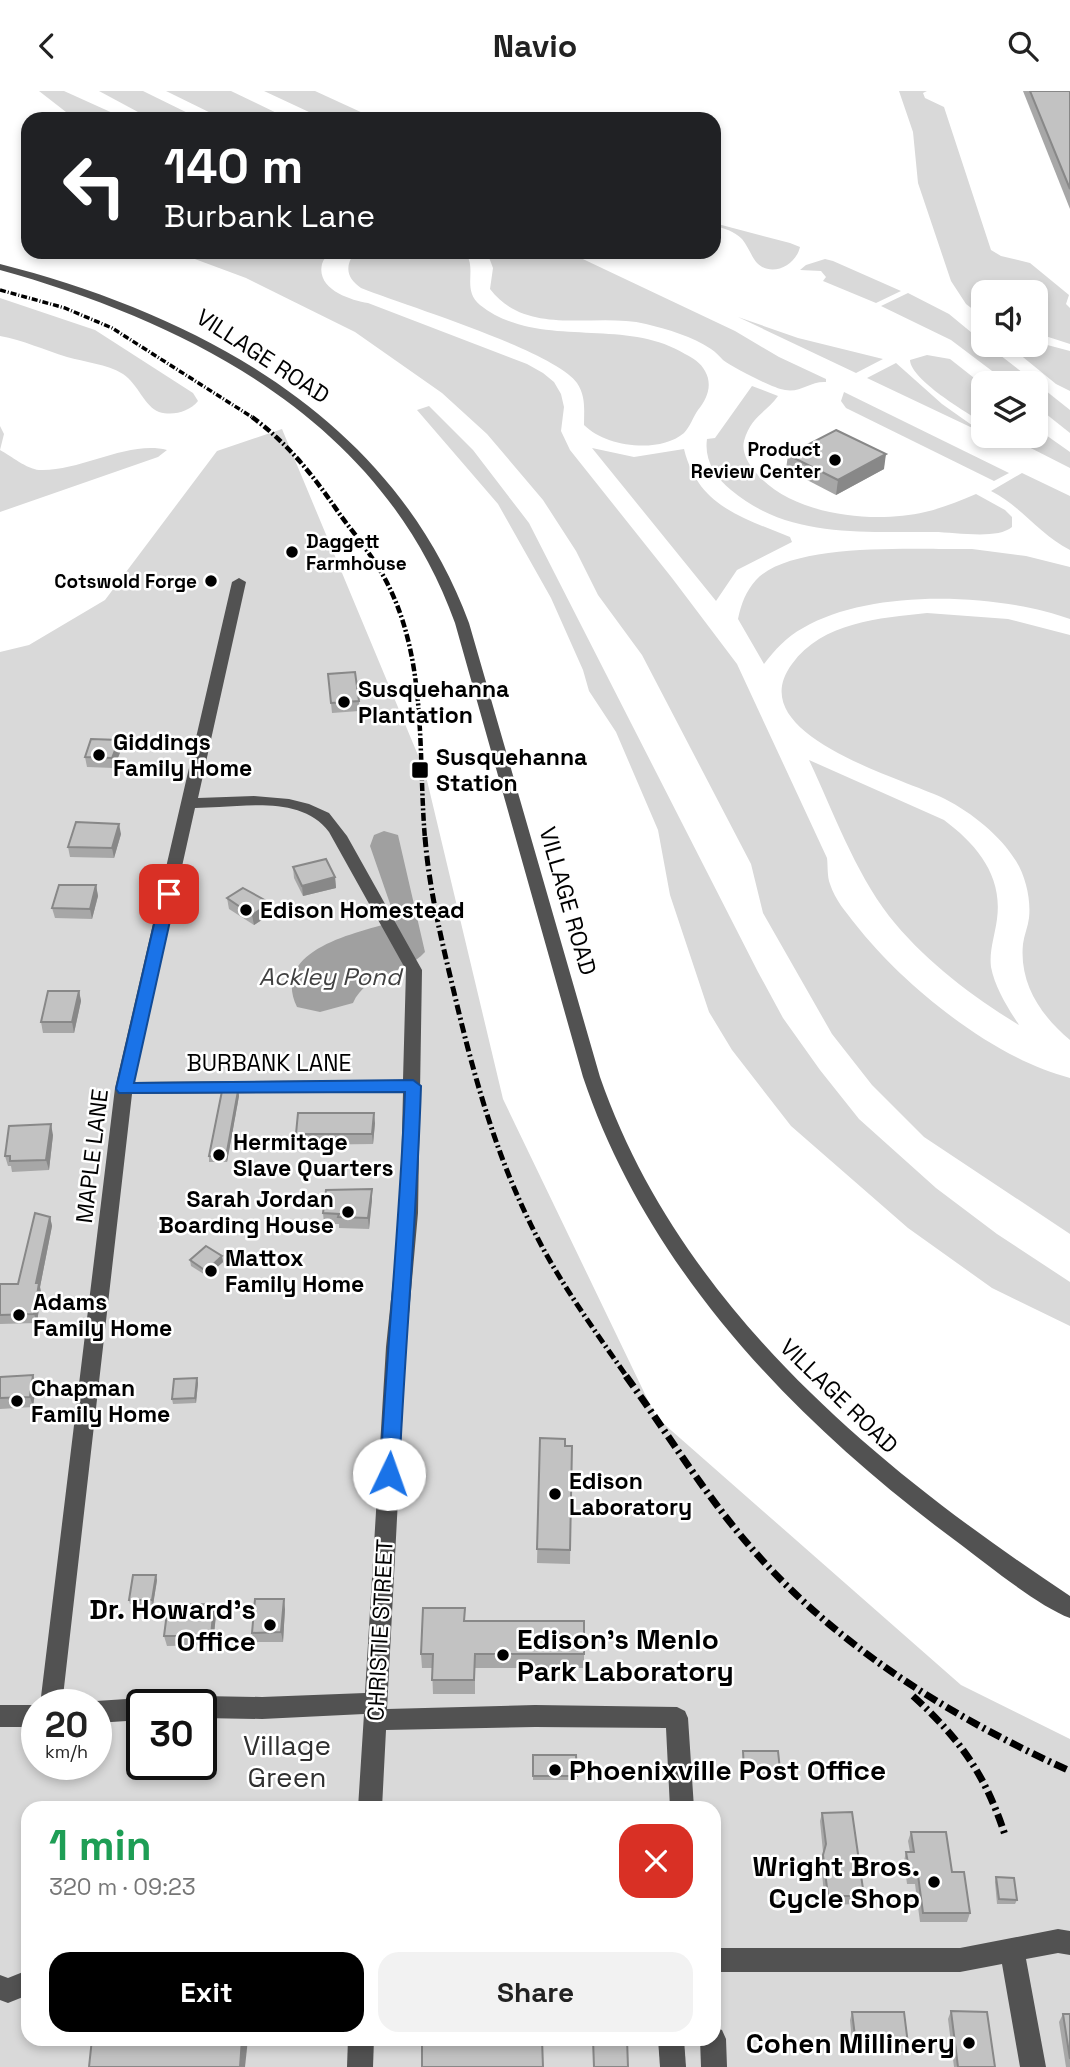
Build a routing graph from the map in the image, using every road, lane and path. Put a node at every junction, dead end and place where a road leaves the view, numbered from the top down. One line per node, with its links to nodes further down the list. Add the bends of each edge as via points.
1 (0, 267): 6 (street, VILLAGE ROAD, via 114,302 215,350 315,417 361,459 394,498 434,557 458,610 593,1081 624,1154 664,1228 718,1305 831,1425 935,1515)
2 (239, 582): 3 (street, MAPLE LANE)
3 (189, 803): 4 (street, CHRISTIE STREET, via 282,804 317,812 330,821 414,970); 5 (street, MAPLE LANE)
4 (413, 1086): 5 (street, BURBANK LANE); 9 (street, CHRISTIE STREET)
5 (124, 1089): 7 (street, MAPLE LANE)
6 (1070, 1608)
7 (53, 1689)
8 (217, 1707): 9 (street)
9 (375, 1711): 12 (street, CHRISTIE STREET); 13 (street, via 677,1718)
10 (0, 1716): 11 (street)
11 (21, 1716)
12 (370, 1801)
13 (682, 1801)
14 (1070, 1943): 15 (street)
15 (1012, 1949): 16 (street, via 960,1960); 25 (street)
16 (721, 1961)
17 (21, 1985): 18 (street, via 8,1991)
18 (0, 1987)
19 (361, 2046): 22 (street)
20 (672, 2046): 23 (street)
21 (713, 2046): 24 (street)
22 (360, 2067)
23 (673, 2067)
24 (714, 2067)
25 (1033, 2067)

